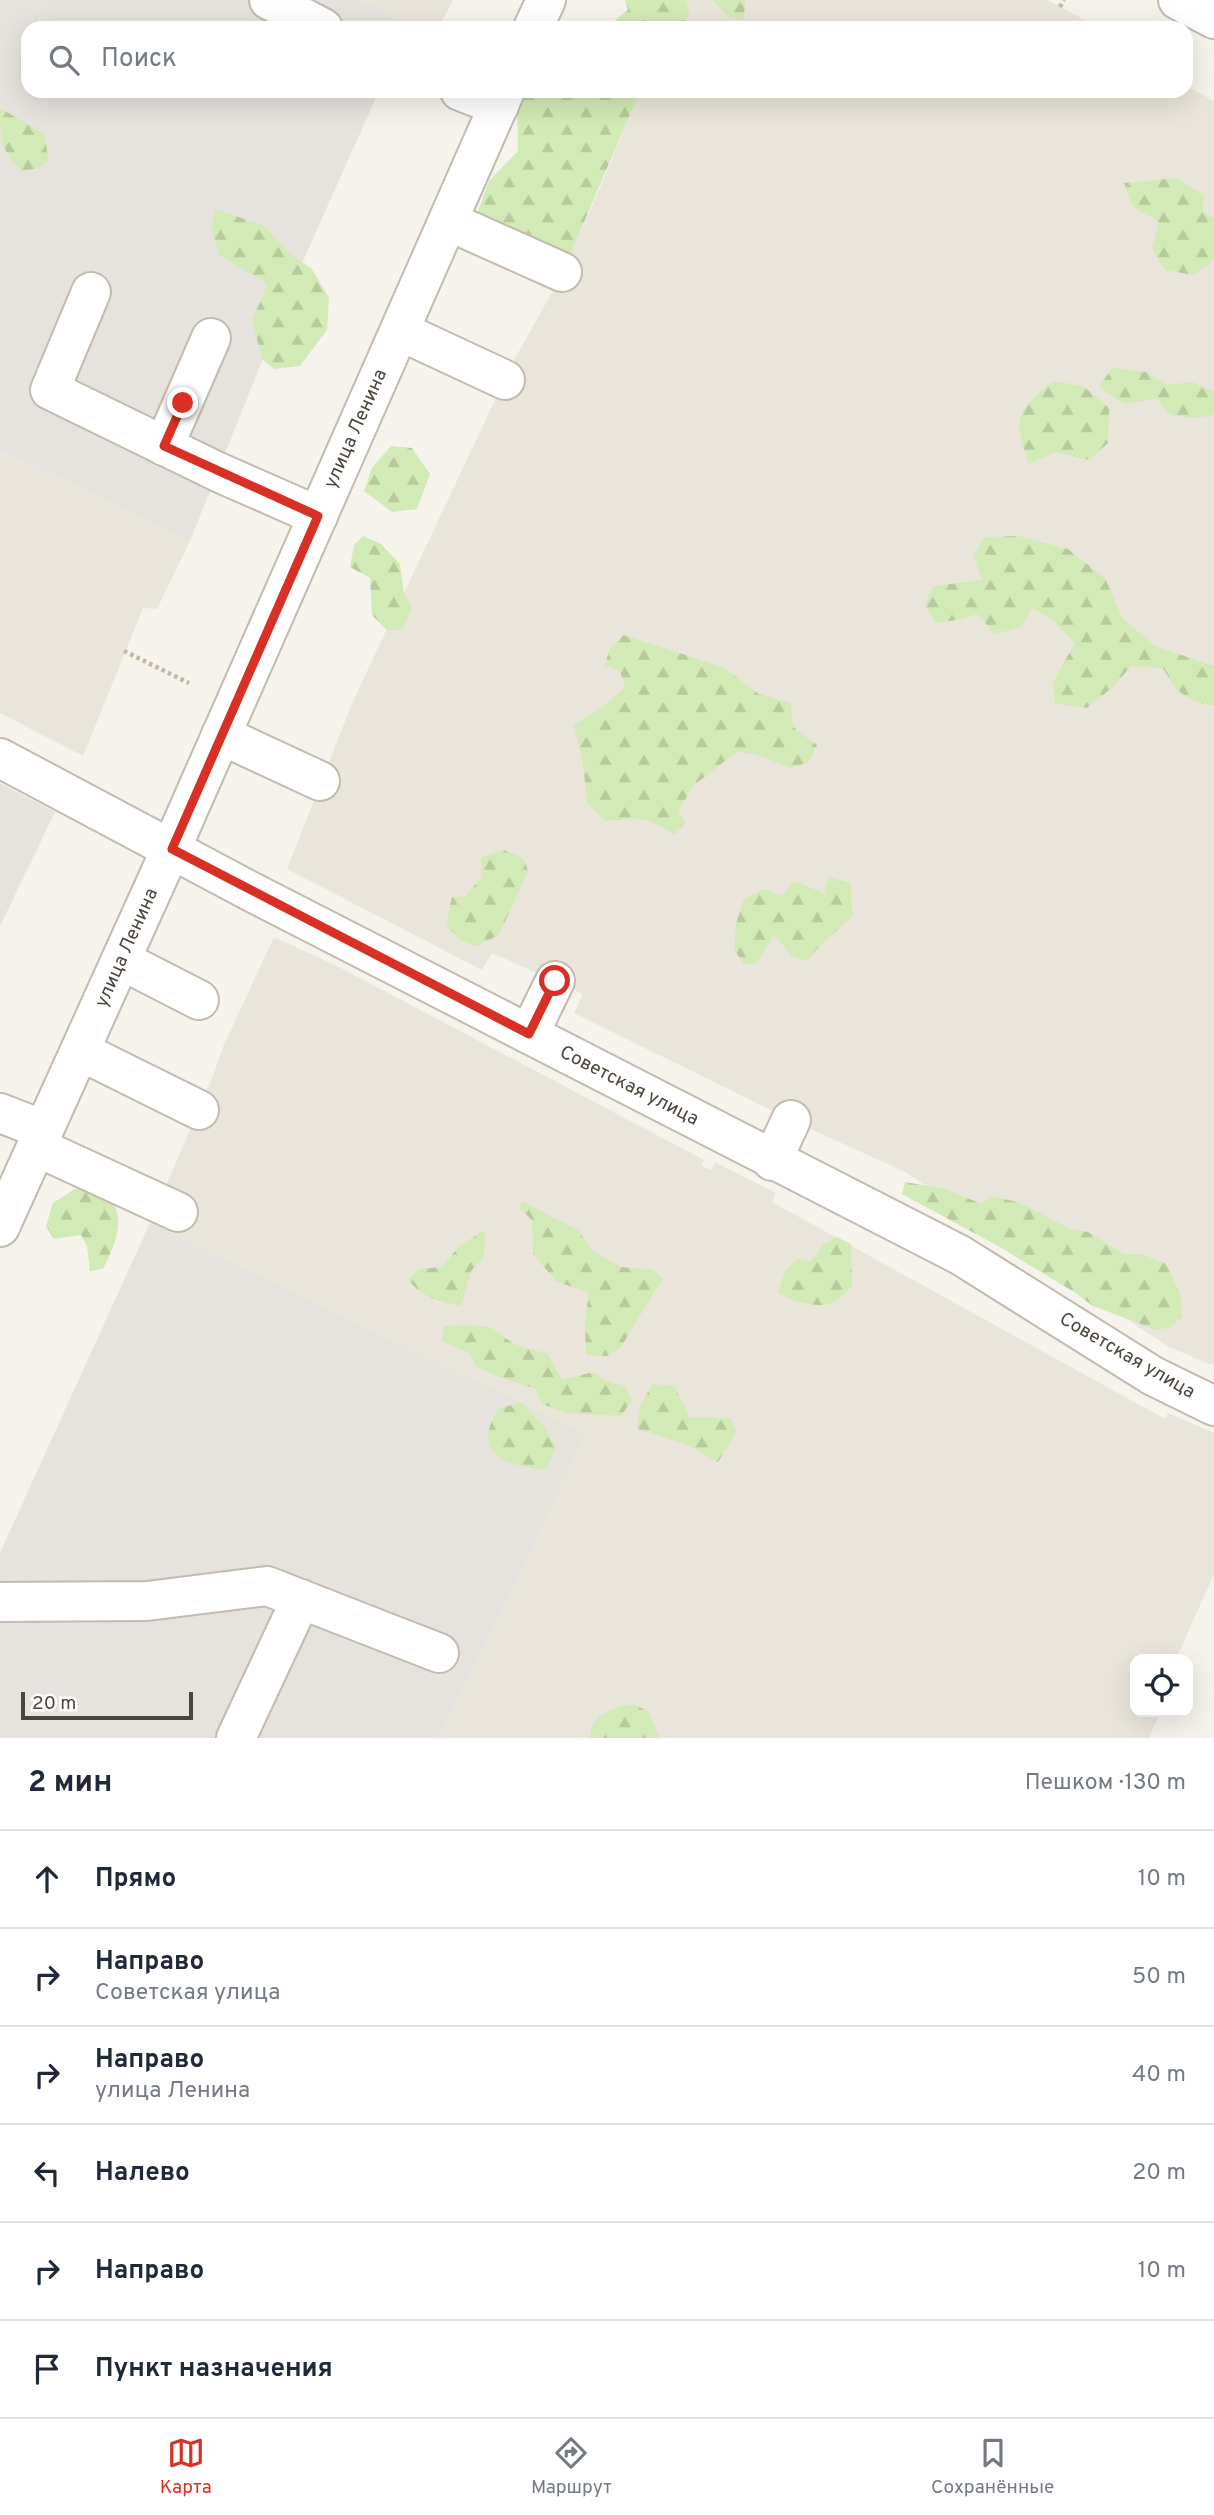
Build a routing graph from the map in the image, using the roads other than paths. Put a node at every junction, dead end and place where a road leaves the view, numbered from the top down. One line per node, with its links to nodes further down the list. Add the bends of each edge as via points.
1 (268, 0): 5 (street)
2 (546, 0): 6 (street)
3 (1178, 0): 4 (street)
4 (1214, 19)
5 (309, 21)
6 (536, 21)
7 (502, 99): 8 (street, улица Ленина)
8 (448, 221): 9 (street); 11 (street, улица Ленина)
9 (562, 272)
10 (90, 292): 14 (street, via 50,390)
11 (400, 331): 13 (street); 15 (street, улица Ленина)
12 (211, 338): 14 (street)
13 (505, 380)
14 (164, 446): 15 (street)
15 (318, 516): 16 (street, улица Ленина)
16 (228, 720): 18 (street); 19 (street, улица Ленина)
17 (0, 758): 19 (street, Советская улица)
18 (320, 781)
19 (172, 849): 20 (street, улица Ленина); 23 (street, Советская улица)
20 (121, 960): 22 (street); 24 (street, улица Ленина)
21 (555, 981): 23 (street)
22 (199, 1000)
23 (529, 1034): 29 (street, Советская улица)
24 (80, 1051): 25 (street); 28 (street, улица Ленина)
25 (199, 1111)
26 (0, 1113): 28 (street)
27 (791, 1120): 29 (street)
28 (40, 1138): 30 (street); 31 (street, улица Ленина)
29 (772, 1161): 32 (street, Советская улица, via 960,1255 1153,1376)
30 (178, 1212)
31 (0, 1227)
32 (1214, 1406)
33 (301, 1599): 34 (street, via 267,1586 147,1601); 35 (street); 36 (street)
34 (0, 1602)
35 (439, 1653)
36 (236, 1738)

